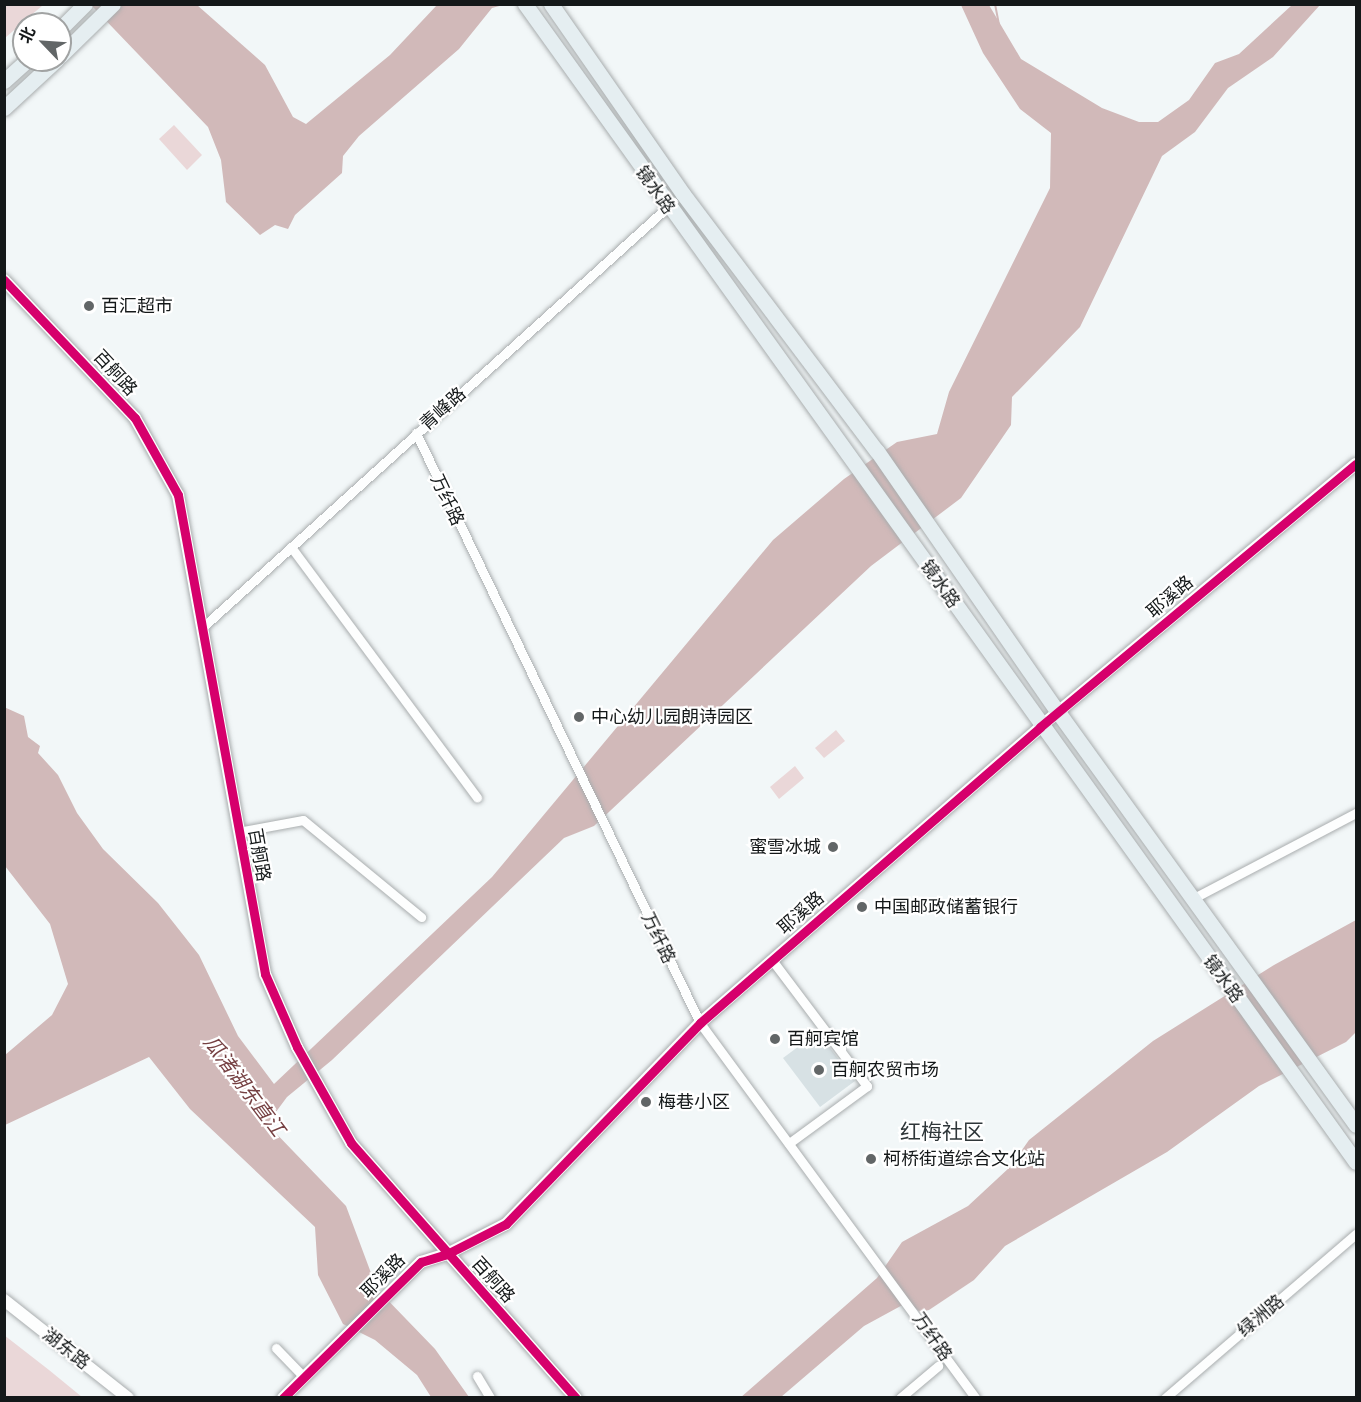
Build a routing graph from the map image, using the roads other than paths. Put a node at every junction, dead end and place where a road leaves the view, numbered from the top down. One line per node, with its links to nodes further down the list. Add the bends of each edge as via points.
1 (85, 4): 5 (main road)
2 (113, 4): 6 (main road)
3 (525, 4): 10 (main road, 镜水路)
4 (551, 4): 9 (main road, 镜水路)
5 (72, 17)
6 (72, 45)
7 (43, 72): 8 (main road)
8 (4, 108)
9 (683, 194): 10 (street, 青峰路); 16 (main road, 镜水路, via 877,451)
10 (667, 208): 12 (street, 青峰路); 17 (main road, 镜水路, via 857,464)
11 (4, 280): 15 (street, 百舸路, via 135,418 154,446 178,495)
12 (416, 433): 14 (street, 青峰路); 24 (street, 万纤路)
13 (1356, 464): 16 (street, 耶溪路)
14 (291, 547): 15 (street, 青峰路); 18 (street)
15 (205, 625): 20 (street, 百舸路)
16 (1058, 712): 17 (street, 耶溪路); 21 (main road, 镜水路)
17 (1040, 727): 23 (street, 耶溪路); 27 (main road, 镜水路)
18 (477, 797)
19 (1356, 813): 21 (street)
20 (238, 832): 22 (street, via 303,820); 29 (street, 百舸路, via 265,974 297,1047 351,1143)
21 (1194, 898): 25 (main road, 镜水路)
22 (421, 917)
23 (772, 960): 24 (street, 耶溪路); 26 (street, via 867,1086)
24 (700, 1023): 26 (street, 万纤路); 29 (street, 耶溪路, via 506,1224)
25 (1356, 1125)
26 (789, 1143): 40 (street, 万纤路)
27 (1356, 1162)
28 (1356, 1234): 41 (street, 绿洲路)
29 (447, 1254): 34 (street, 耶溪路, via 421,1262); 36 (street, 百舸路)
30 (4, 1300): 35 (street, 湖东路)
31 (276, 1348): 34 (street)
32 (938, 1366): 39 (street)
33 (477, 1376): 38 (street)
34 (304, 1377): 37 (street, 耶溪路)
35 (126, 1396)
36 (576, 1397)
37 (283, 1398)
38 (490, 1398)
39 (900, 1398)
40 (975, 1398)
41 (1165, 1398)

